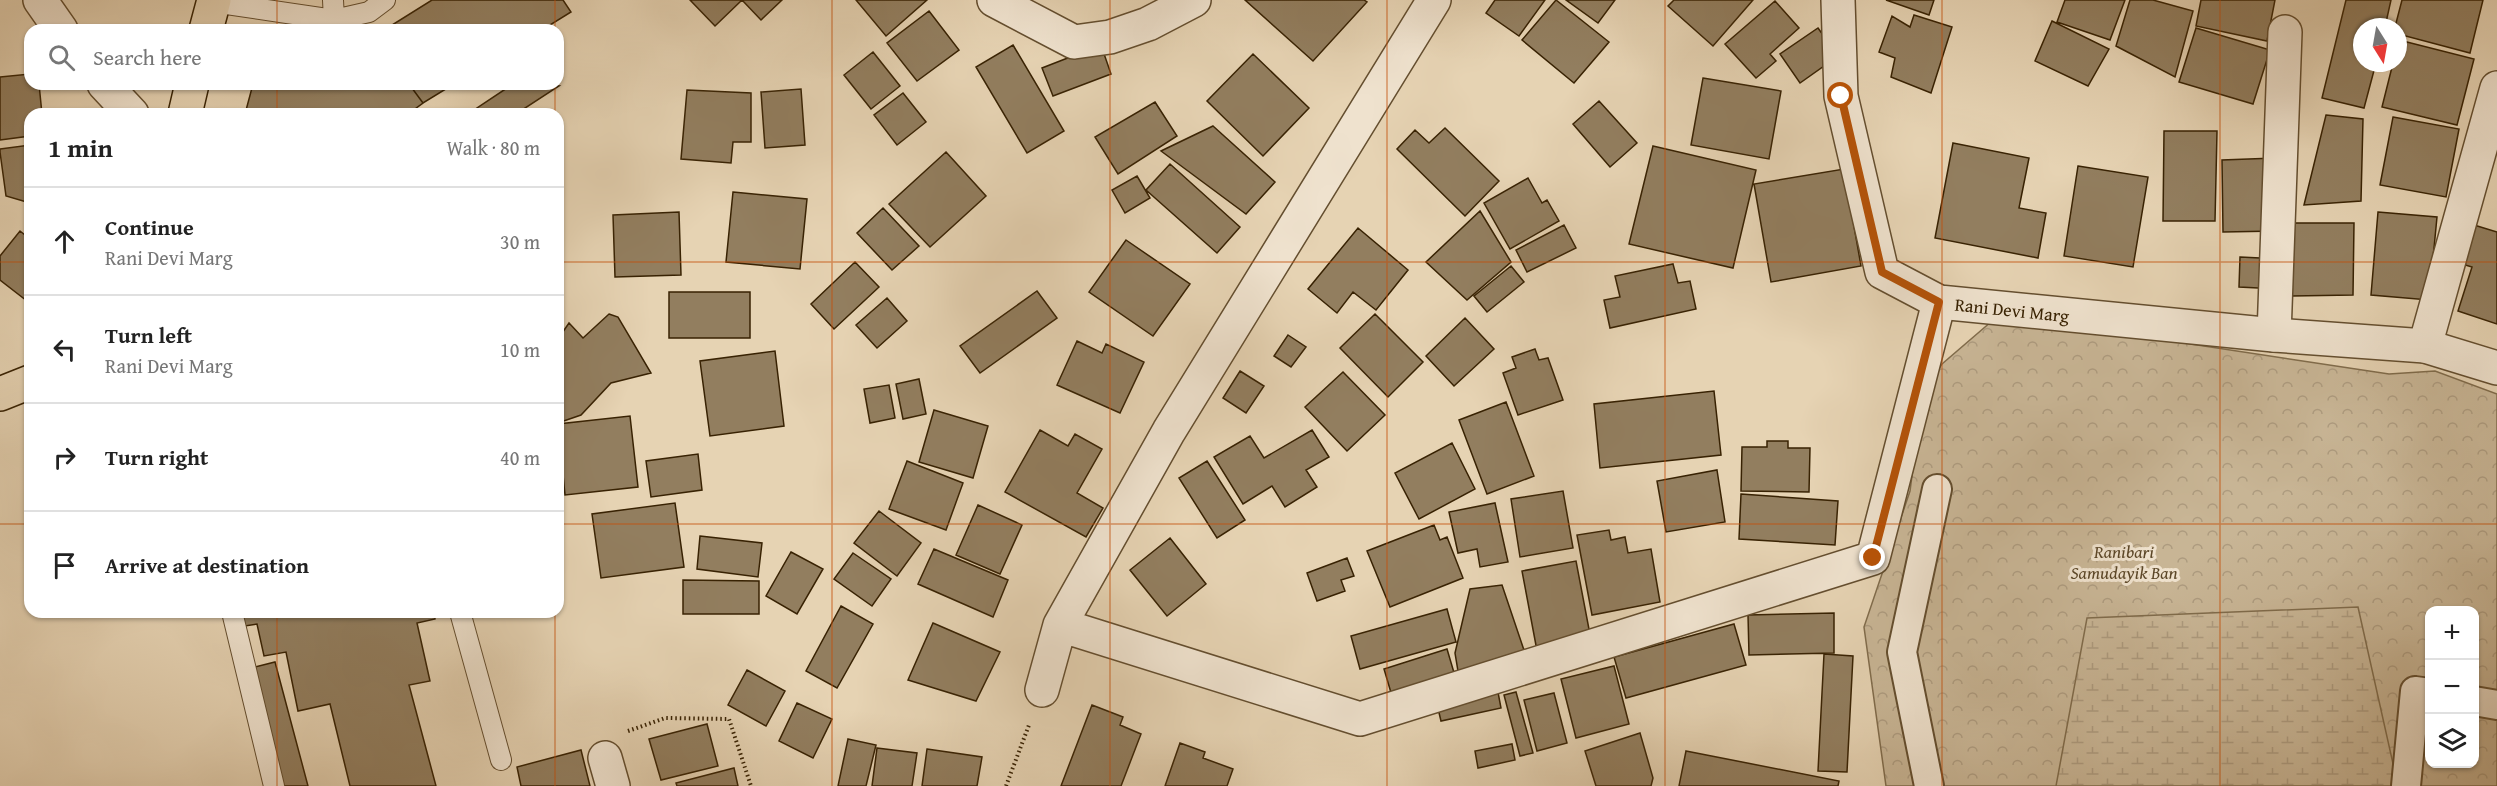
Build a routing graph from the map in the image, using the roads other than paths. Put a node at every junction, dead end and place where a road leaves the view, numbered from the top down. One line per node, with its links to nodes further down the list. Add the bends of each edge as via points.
1 (40, 0): 10 (street)
2 (333, 0): 9 (lane)
3 (386, 0): 9 (lane, via 369,12)
4 (994, 0): 5 (street, via 1074,42 1110,37 1148,24)
5 (1194, 0)
6 (1434, 0): 26 (street, via 1169,431)
7 (1838, 0): 17 (street, Rani Devi Marg, via 1841,96 1882,272)
8 (211, 11): 9 (lane)
9 (334, 20)
10 (57, 24)
11 (2285, 32): 18 (street)
12 (2497, 88): 19 (street)
13 (110, 90): 15 (street)
14 (191, 90): 16 (main road)
15 (126, 108)
16 (186, 108)
17 (1939, 302): 18 (street, Rani Devi Marg); 26 (street, via 1873,558 1360,719)
18 (2274, 335): 19 (street, Rani Devi Marg)
19 (2425, 346): 20 (street, Rani Devi Marg)
20 (2497, 368)
21 (24, 384): 22 (main road)
22 (0, 394)
23 (1937, 489): 33 (street, via 1902,652)
24 (233, 618): 32 (lane)
25 (462, 618): 31 (lane)
26 (1060, 625): 27 (street)
27 (1042, 690)
28 (2425, 692): 34 (street, via 2415,691)
29 (2479, 702): 30 (street)
30 (2497, 705)
31 (501, 760)
32 (274, 786)
33 (1929, 786)
34 (2406, 786)

